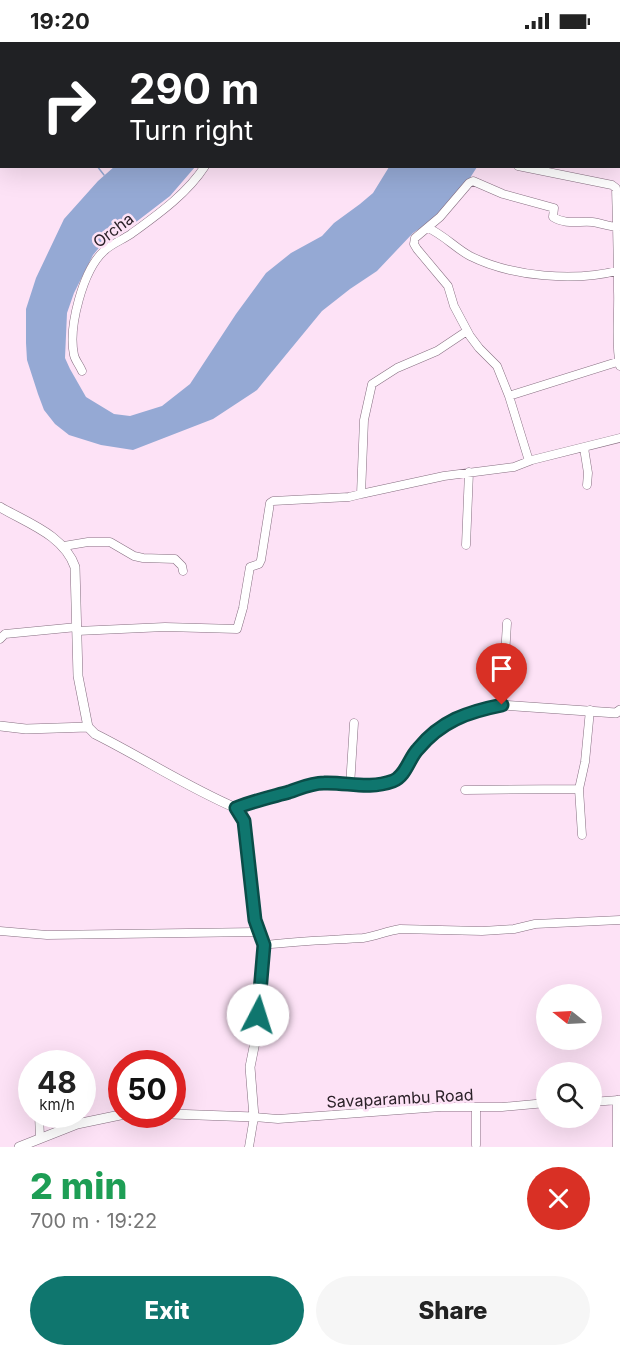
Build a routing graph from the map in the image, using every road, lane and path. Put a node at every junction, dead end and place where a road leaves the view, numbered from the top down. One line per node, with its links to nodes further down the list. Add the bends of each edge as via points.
1 (204, 168): 8 (street, Orcha, via 191,186 98,259 82,289 75,314 74,355)
2 (528, 168): 3 (street, via 612,184 616,188)
3 (616, 227): 4 (street, via 556,219 554,208 502,194 473,181); 5 (street)
4 (428, 228): 5 (street, via 472,257 510,271 552,276); 6 (street, via 415,238 414,244 448,286)
5 (618, 271): 7 (street)
6 (467, 332): 9 (street, via 497,366); 15 (street, via 372,384 364,420)
7 (620, 362): 9 (street)
8 (82, 371)
9 (509, 396): 12 (street)
10 (620, 438): 11 (street)
11 (584, 448): 12 (street); 14 (street)
12 (529, 462): 13 (street)
13 (469, 472): 15 (street); 17 (street)
14 (587, 485)
15 (361, 494): 21 (street, via 270,503 261,560 250,567 237,629)
16 (0, 507): 18 (main road)
17 (466, 545)
18 (64, 546): 19 (street, via 110,542 134,556 175,560); 21 (main road, via 75,567)
19 (183, 571)
20 (507, 623): 23 (street)
21 (77, 629): 22 (street, via 5,634); 28 (main road, via 78,676)
22 (0, 639)
23 (502, 705): 24 (main road); 29 (main road, via 474,710 444,724 416,750 396,780)
24 (590, 710): 25 (main road); 30 (street)
25 (619, 712)
26 (354, 723): 29 (street)
27 (0, 726): 28 (main road)
28 (88, 727): 32 (main road, via 201,793)
29 (351, 786): 32 (main road, via 309,784)
30 (579, 789): 31 (street); 33 (street)
31 (465, 790)
32 (236, 808): 36 (main road, via 244,821 255,920)
33 (582, 835)
34 (620, 920): 37 (street, via 482,931 400,929 362,938)
35 (0, 931): 36 (street, via 47,935)
36 (260, 932): 37 (main road)
37 (264, 945): 43 (main road, via 250,1067)
38 (618, 1100): 39 (street); 50 (street)
39 (602, 1101)
40 (536, 1104): 41 (street, Savaparambu Road)
41 (476, 1107): 43 (street, Savaparambu Road, via 278,1119); 47 (street)
42 (186, 1114): 43 (main road)
43 (254, 1117): 49 (street)
44 (108, 1118): 46 (main road)
45 (40, 1128): 46 (street)
46 (40, 1138): 48 (main road)
47 (477, 1145)
48 (19, 1147)
49 (249, 1147)
50 (617, 1147)

